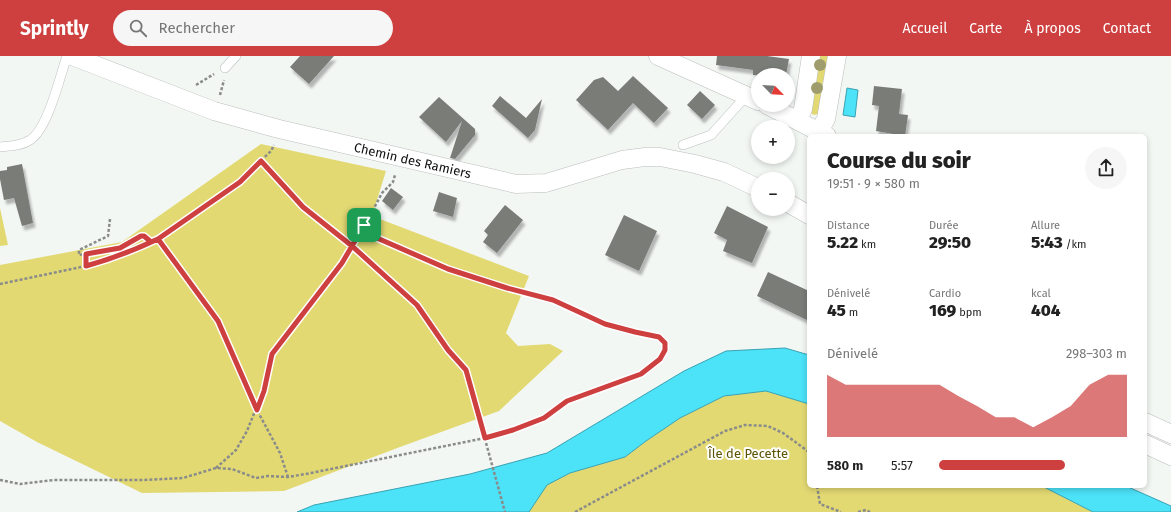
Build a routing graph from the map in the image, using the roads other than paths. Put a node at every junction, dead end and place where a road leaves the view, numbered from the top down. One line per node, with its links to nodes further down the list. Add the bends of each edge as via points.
1 (67, 56): 15 (lane, via 43,126 31,140)
2 (72, 56): 7 (street, Chemin des Ramiers)
3 (236, 56): 8 (lane)
4 (658, 56): 9 (street)
5 (810, 56): 12 (street, via 803,109)
6 (837, 56): 13 (street)
7 (106, 62): 16 (street, Chemin des Ramiers, via 214,111 516,184 546,183 622,160 645,157 695,164 724,172)
8 (225, 68)
9 (751, 97)
10 (751, 100): 14 (lane, via 711,135)
11 (781, 112): 12 (street)
12 (798, 120): 13 (street)
13 (823, 134)
14 (683, 145)
15 (0, 147)
16 (751, 185)
17 (795, 207): 18 (street)
18 (807, 214)
19 (1147, 423): 20 (street)
20 (1171, 434)
21 (1147, 445): 22 (street)
22 (1171, 456)

